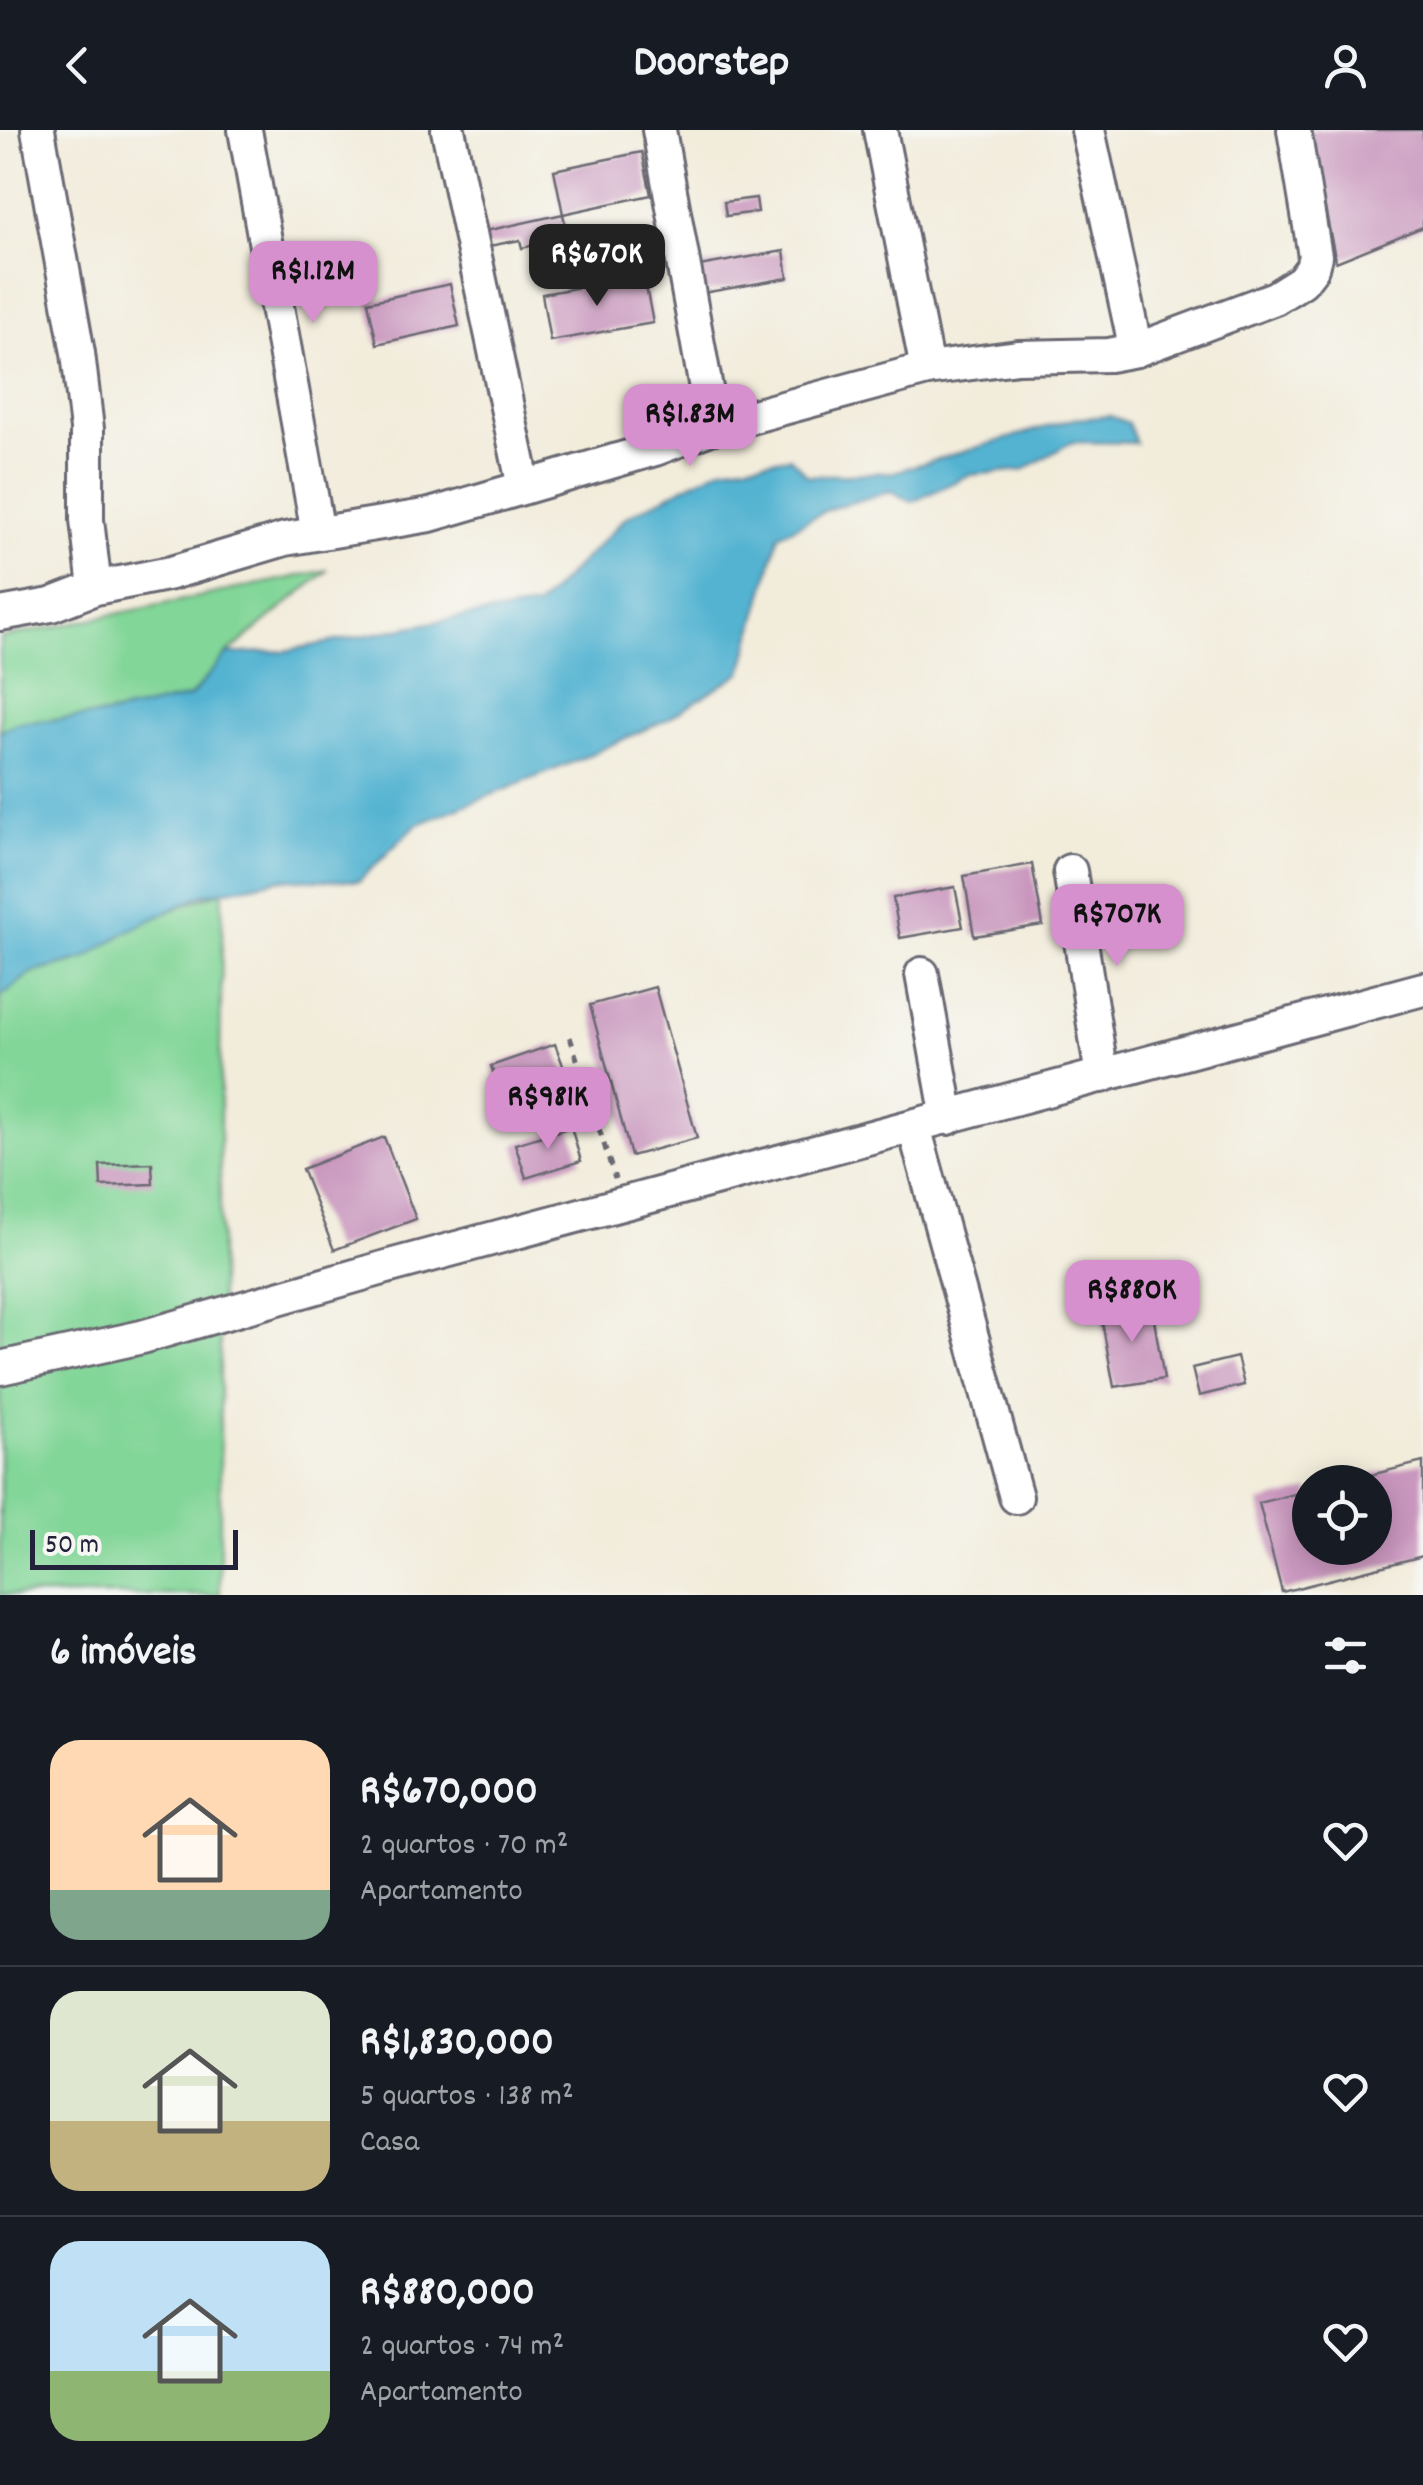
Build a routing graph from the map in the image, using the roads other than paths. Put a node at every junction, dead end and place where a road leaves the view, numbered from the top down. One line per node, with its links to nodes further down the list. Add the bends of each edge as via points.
1 (38, 130): 13 (street, via 88,428 86,520)
2 (245, 130): 12 (street)
3 (448, 130): 11 (street)
4 (658, 130): 10 (street)
5 (880, 130): 9 (street)
6 (1088, 130): 8 (street)
7 (1294, 130): 8 (street, via 1312,268 1276,298)
8 (1136, 350): 9 (street)
9 (927, 369): 10 (street)
10 (713, 427): 11 (street)
11 (524, 486): 12 (street, via 430,515)
12 (318, 533): 13 (street)
13 (95, 588): 14 (street)
14 (0, 614)
15 (1070, 871): 18 (street)
16 (922, 974): 19 (street)
17 (1423, 989): 18 (street)
18 (1102, 1076): 19 (street)
19 (948, 1118): 20 (street)
20 (914, 1127): 21 (street, via 142,1337); 22 (street)
21 (0, 1368)
22 (1016, 1496)

